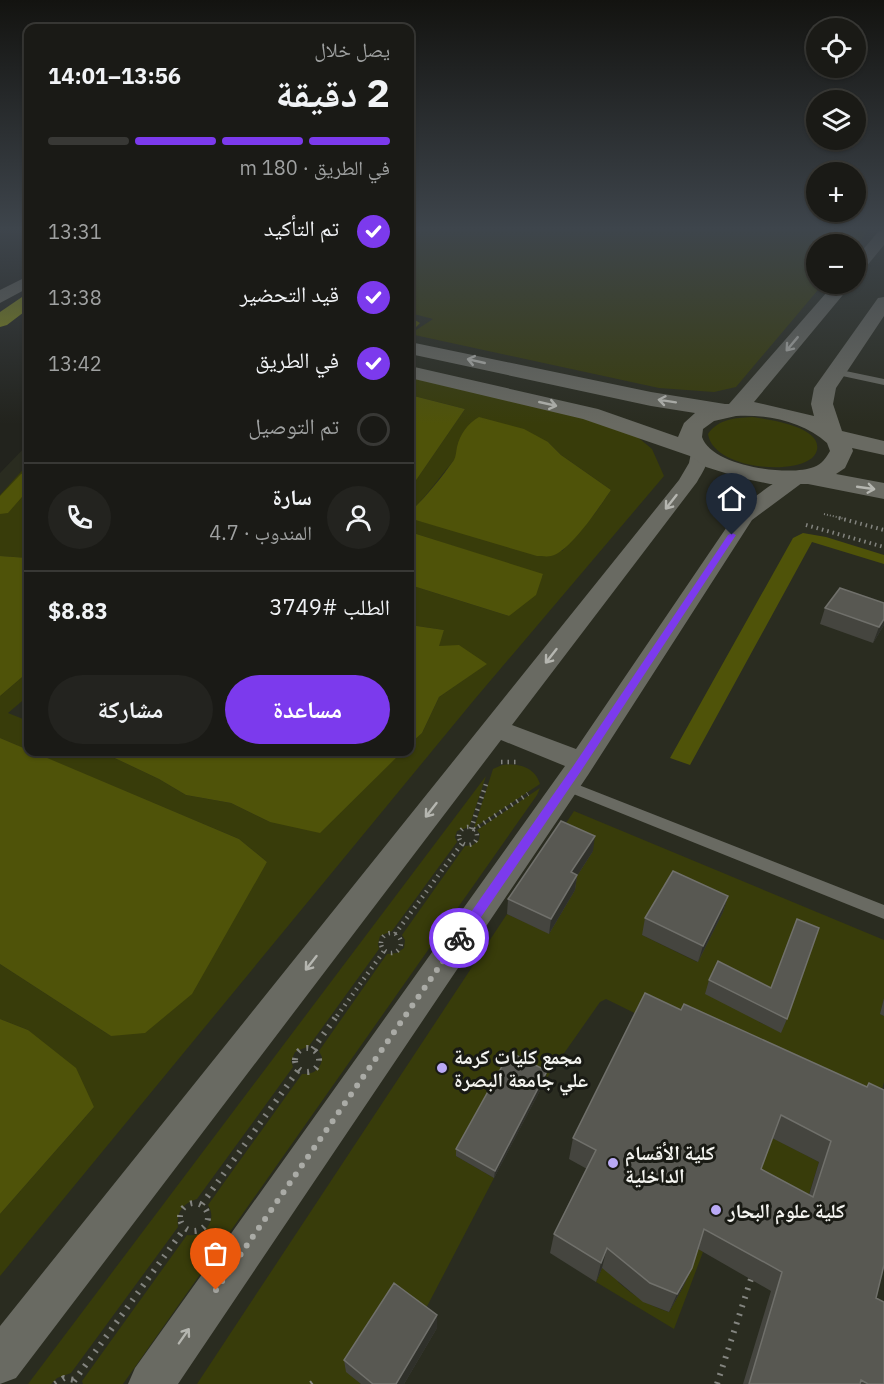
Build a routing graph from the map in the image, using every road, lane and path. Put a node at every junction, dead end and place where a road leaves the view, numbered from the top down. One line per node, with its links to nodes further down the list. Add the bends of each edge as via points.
1 (834, 295): 9 (street, one-way to 9, via 758,386)
2 (884, 302): 6 (street)
3 (24, 305): 4 (highway)
4 (6, 325)
5 (414, 349): 9 (street, one-way to 5, via 651,399)
6 (836, 372): 8 (lane); 10 (street, via 822,396)
7 (414, 373): 12 (street, one-way to 12, via 590,414)
8 (884, 382)
9 (730, 410): 10 (street, via 755,409 796,416); 12 (street, via 696,422 690,430 690,440)
10 (831, 434): 11 (street); 13 (street, via 840,445 841,455 835,464)
11 (884, 448)
12 (698, 451): 13 (street, via 736,471 779,478); 19 (street, one-way to 19, via 698,463 687,482)
13 (803, 476): 14 (street, one-way to 14); 21 (street, via 744,516)
14 (884, 491)
15 (824, 514): 17 (path)
16 (806, 525): 18 (path)
17 (884, 530)
18 (884, 547)
19 (495, 728): 21 (street); 32 (street, one-way to 32)
20 (488, 776): 22 (path)
21 (561, 779): 22 (path); 24 (lane); 36 (street, one-way to 21)
22 (472, 830): 23 (path, via 459,833); 23 (path, via 477,833 475,841)
23 (462, 842): 25 (path)
24 (884, 912)
25 (396, 934): 26 (path, via 383,938 380,943); 26 (path, via 402,941 401,947)
26 (384, 951): 27 (path)
27 (313, 1049): 28 (path, via 302,1050 296,1056); 28 (path, via 318,1054 317,1065 310,1070)
28 (299, 1069): 29 (path)
29 (202, 1204): 30 (path, via 194,1202 182,1211); 30 (path, via 208,1211 204,1225 195,1231)
30 (184, 1229): 34 (path)
31 (751, 1279): 38 (path)
32 (0, 1362)
33 (318, 1379): 37 (path)
34 (76, 1382): 35 (path, via 64,1378)
35 (55, 1384)
36 (151, 1384)
37 (311, 1384)
38 (717, 1384)

